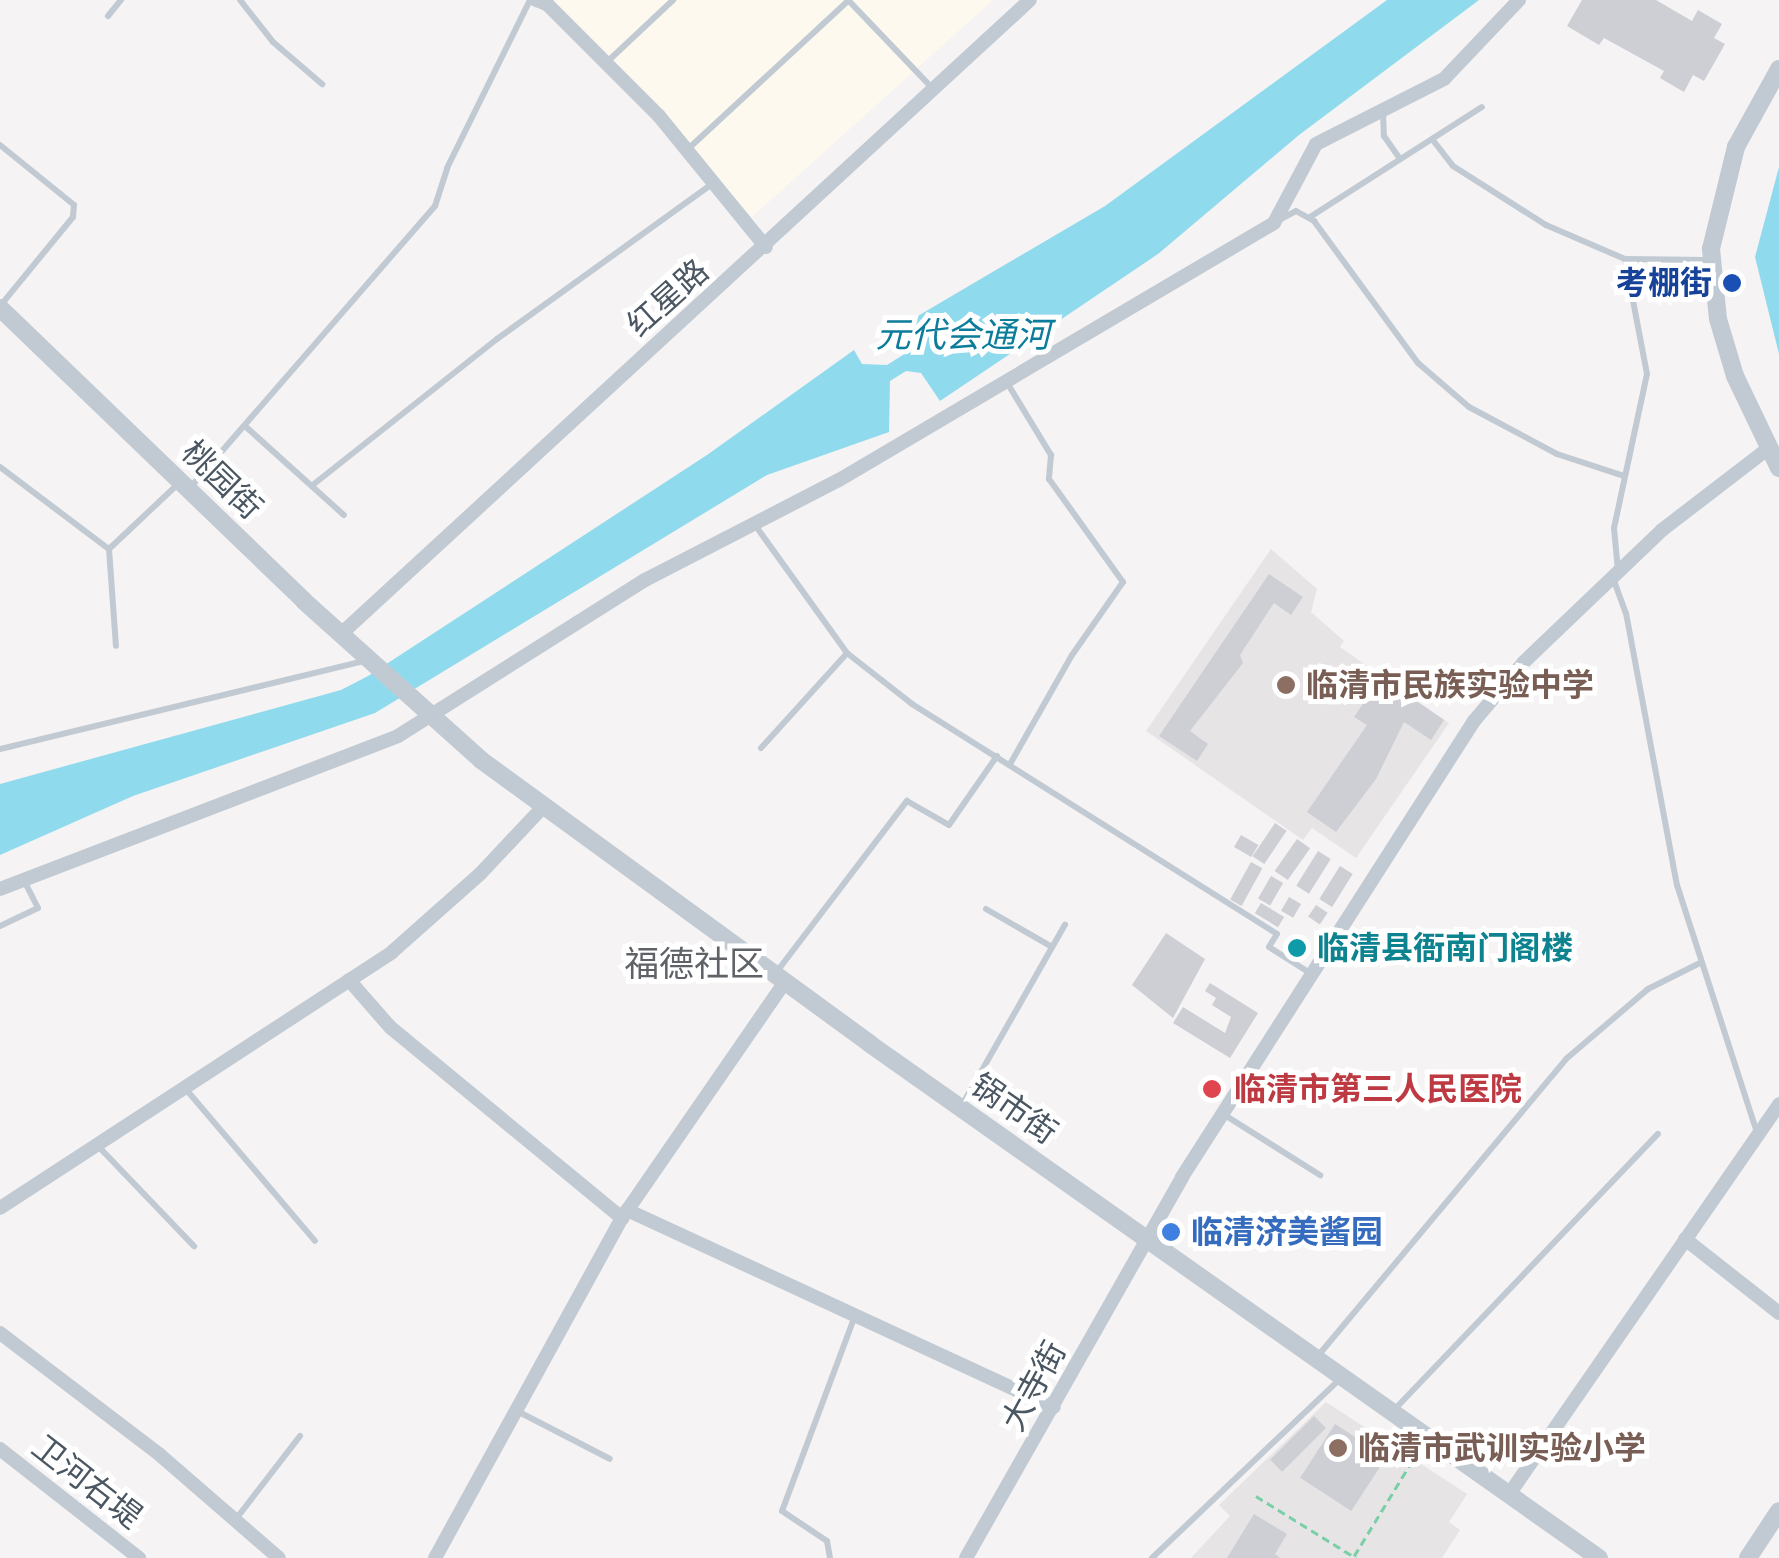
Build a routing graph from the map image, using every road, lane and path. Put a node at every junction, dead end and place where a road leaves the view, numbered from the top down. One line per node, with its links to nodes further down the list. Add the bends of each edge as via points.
1 (121, 0): 8 (lane)
2 (240, 0): 11 (lane, via 274,42)
3 (533, 0): 9 (street); 27 (lane, via 447,168 435,206)
4 (673, 0): 9 (lane)
5 (849, 0): 12 (lane); 17 (lane)
6 (1030, 0): 12 (street, 红星路)
7 (1519, 0): 14 (street, via 1444,79)
8 (108, 16)
9 (606, 62): 17 (street)
10 (1779, 69): 24 (street, via 1736,147)
11 (322, 84)
12 (934, 90): 22 (street, 红星路)
13 (1482, 107): 15 (lane)
14 (1383, 110): 18 (lane, via 1384,136); 21 (street, via 1316,144)
15 (1432, 139): 18 (lane); 23 (lane, via 1470,178 1546,225)
16 (0, 145): 25 (lane, via 74,204 72,217)
17 (686, 150): 19 (street)
18 (1400, 159): 20 (lane)
19 (714, 183): 22 (street); 32 (lane, via 496,339)
20 (1310, 218): 21 (lane, via 1296,211); 31 (lane, via 1372,307 1443,386 1508,431)
21 (1274, 223): 26 (street)
22 (766, 246): 38 (street, 红星路)
23 (1625, 259): 24 (lane); 31 (lane, via 1647,374)
24 (1712, 260): 28 (street, via 1718,319 1734,376)
25 (0, 307): 33 (street, 桃园街)
26 (1006, 381): 35 (street); 47 (lane, via 1051,455 1049,479 1123,582 1072,654)
27 (245, 426): 32 (lane); 33 (lane)
28 (1768, 448): 30 (street); 37 (street)
29 (0, 466): 36 (lane)
30 (1779, 468)
31 (1624, 476): 37 (lane, via 1614,528)
32 (314, 484): 34 (lane)
33 (185, 486): 36 (lane); 38 (street, 桃园街)
34 (344, 515)
35 (754, 524): 40 (lane); 43 (street, via 645,580)
36 (110, 549): 39 (lane)
37 (1616, 575): 55 (lane, via 1677,885); 56 (street, via 1474,721)
38 (341, 634): 41 (street, 桃园街)
39 (116, 646)
40 (847, 654): 44 (lane); 46 (lane)
41 (368, 659): 42 (street, 桃园街); 45 (lane)
42 (406, 693): 43 (street, 锅市街)
43 (431, 715): 48 (street, 锅市街); 49 (street, via 347,758 167,820)
44 (761, 748)
45 (0, 749)
46 (997, 756): 47 (lane); 57 (lane, via 948,825 907,800)
47 (1010, 764): 56 (lane, via 1277,934 1269,947)
48 (542, 807): 57 (street, 锅市街); 58 (street, via 480,874 392,952)
49 (25, 882): 50 (street); 53 (lane, via 38,908)
50 (0, 889)
51 (986, 909): 54 (lane)
52 (1065, 925): 54 (lane)
53 (0, 926)
54 (1052, 947): 61 (lane)
55 (1700, 962): 64 (lane); 76 (lane, via 1648,989 1566,1059)
56 (1310, 974): 62 (street)
57 (780, 979): 61 (street, 锅市街); 68 (street)
58 (349, 980): 59 (street); 68 (street, via 390,1027)
59 (183, 1086): 65 (street); 71 (lane)
60 (1779, 1104): 64 (street)
61 (960, 1108): 70 (street, 锅市街)
62 (1222, 1114): 66 (lane); 70 (street)
63 (1658, 1134): 80 (lane)
64 (1758, 1134): 69 (street)
65 (97, 1144): 67 (street); 72 (lane)
66 (1320, 1175)
67 (0, 1208)
68 (625, 1214): 74 (street); 79 (street)
69 (1685, 1239): 73 (street); 85 (street)
70 (1147, 1240): 76 (street, 锅市街); 78 (street, 大寺街)
71 (315, 1241)
72 (194, 1246)
73 (1779, 1313)
74 (854, 1318): 78 (street); 93 (lane, via 782,1511 827,1542)
75 (0, 1333): 88 (street)
76 (1316, 1358): 77 (street, 锅市街)
77 (1342, 1376): 80 (street, 锅市街); 95 (lane)
78 (1054, 1407): 94 (street, 大寺街)
79 (514, 1409): 84 (lane); 92 (street)
80 (1393, 1411): 81 (street, 锅市街)
81 (1428, 1435): 85 (street, 锅市街); 89 (path)
82 (300, 1436): 88 (lane)
83 (0, 1449): 90 (street, 卫河右堤)
84 (610, 1459)
85 (1510, 1493): 96 (street, 锅市街)
86 (1256, 1496): 89 (path)
87 (1779, 1510): 97 (street)
88 (235, 1520): 91 (street)
89 (1355, 1557)
90 (139, 1558)
91 (279, 1558)
92 (435, 1558)
93 (830, 1558)
94 (966, 1558)
95 (1152, 1558)
96 (1599, 1558)
97 (1748, 1558)

